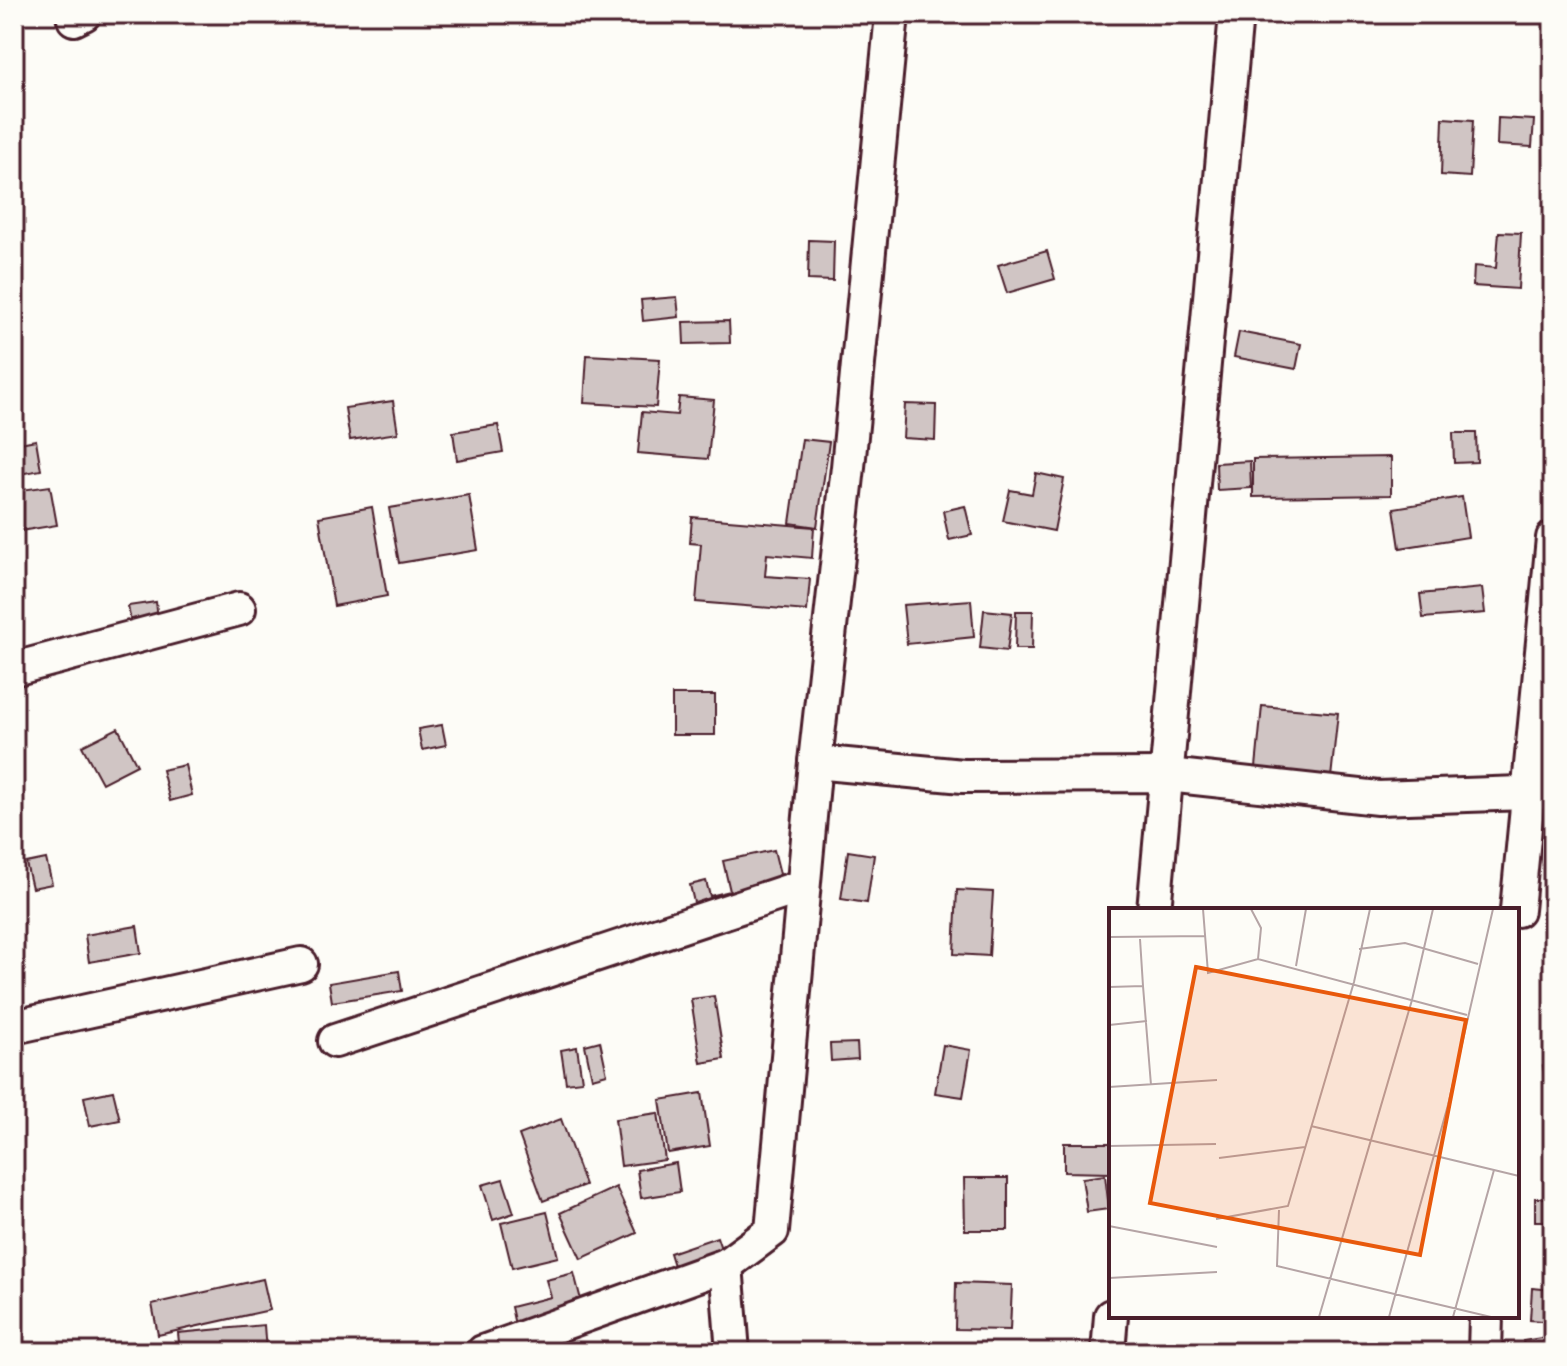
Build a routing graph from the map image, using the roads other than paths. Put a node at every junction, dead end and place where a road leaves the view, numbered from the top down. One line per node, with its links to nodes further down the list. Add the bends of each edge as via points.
1 (73, 14): 2 (street, via 74,19)
2 (84, 14)
3 (892, 14): 8 (street)
4 (1236, 14): 9 (street)
5 (1553, 538): 10 (street)
6 (239, 609): 7 (street)
7 (14, 669)
8 (815, 762): 9 (street, via 963,776); 11 (street)
9 (1168, 775): 10 (street, via 1378,798); 12 (street)
10 (1541, 792): 13 (street)
11 (803, 886): 16 (street); 17 (street, via 772,1231)
12 (1154, 908)
13 (1517, 908)
14 (301, 964): 15 (street)
15 (14, 1027)
16 (335, 1041)
17 (726, 1265): 20 (street); 21 (street)
18 (1111, 1318): 22 (street)
19 (1486, 1318): 23 (street)
20 (483, 1352)
21 (733, 1352)
22 (1108, 1352)
23 (1485, 1352)

